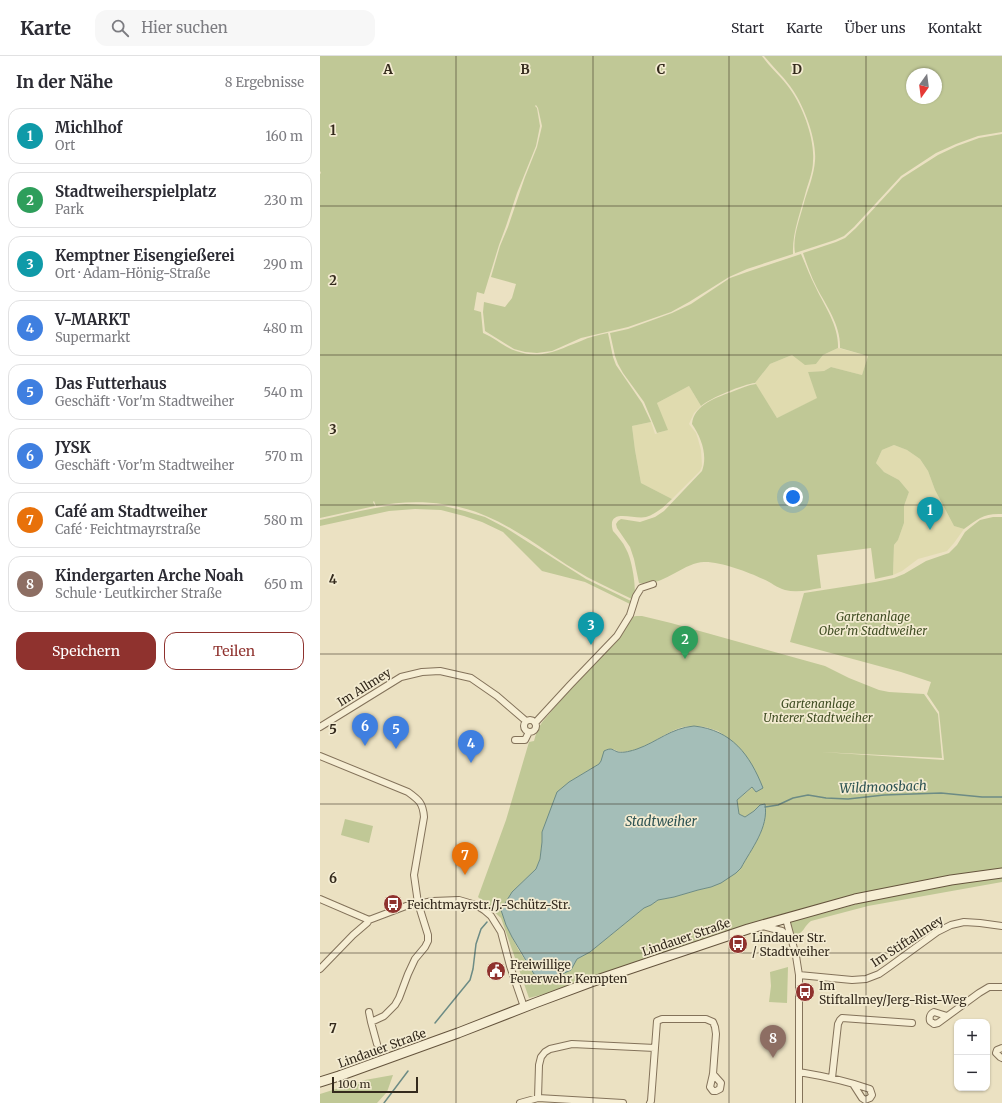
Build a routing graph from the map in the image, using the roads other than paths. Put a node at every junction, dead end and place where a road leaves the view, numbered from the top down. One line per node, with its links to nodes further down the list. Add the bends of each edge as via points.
1 (653, 584): 3 (street, via 641,588 630,615 617,636)
2 (526, 721): 3 (street, Im Allmey, via 531,719); 4 (street, Im Allmey, via 471,678 440,671 402,677); 5 (street, via 523,724 524,728)
3 (536, 723): 5 (street, via 534,730)
4 (320, 727)
5 (529, 732): 6 (street, via 525,740)
6 (514, 740)
7 (320, 756): 10 (street, via 408,792 421,803 424,817 414,875)
8 (1002, 873): 11 (main road, Lindauer Straße, via 855,899)
9 (320, 899): 12 (street)
10 (418, 903): 12 (street); 19 (street, via 460,900 476,904 491,916 501,932); 22 (street, via 428,941 415,959 395,1005 384,1016)
11 (786, 919): 13 (main road, Lindauer Straße); 15 (street)
12 (369, 920): 16 (street)
13 (761, 926): 15 (street, via 782,931); 19 (main road, Lindauer Straße)
14 (1002, 926): 17 (street, Im Stiftallmey, via 964,922 951,925 937,932 890,968 866,979)
15 (792, 940): 17 (street)
16 (320, 969)
17 (799, 975): 28 (street)
18 (1002, 987): 21 (street, via 989,987 979,992)
19 (524, 1007): 31 (main road, Lindauer Straße)
20 (369, 1012): 22 (street)
21 (947, 1016)
22 (371, 1022): 24 (street)
23 (912, 1023): 30 (street, via 842,1018 838,1024)
24 (377, 1044)
25 (655, 1048): 29 (street, via 657,1021 706,1019 713,1022 716,1030); 33 (street, via 572,1044 550,1049 545,1052 539,1065); 34 (street)
26 (1002, 1048): 27 (street, via 996,1053)
27 (1002, 1058)
28 (799, 1072): 30 (street); 37 (street)
29 (713, 1074)
30 (832, 1078): 32 (street)
31 (320, 1082)
32 (853, 1084)
33 (538, 1098): 35 (street); 36 (street)
34 (650, 1102)
35 (520, 1103)
36 (623, 1103)
37 (799, 1103)

